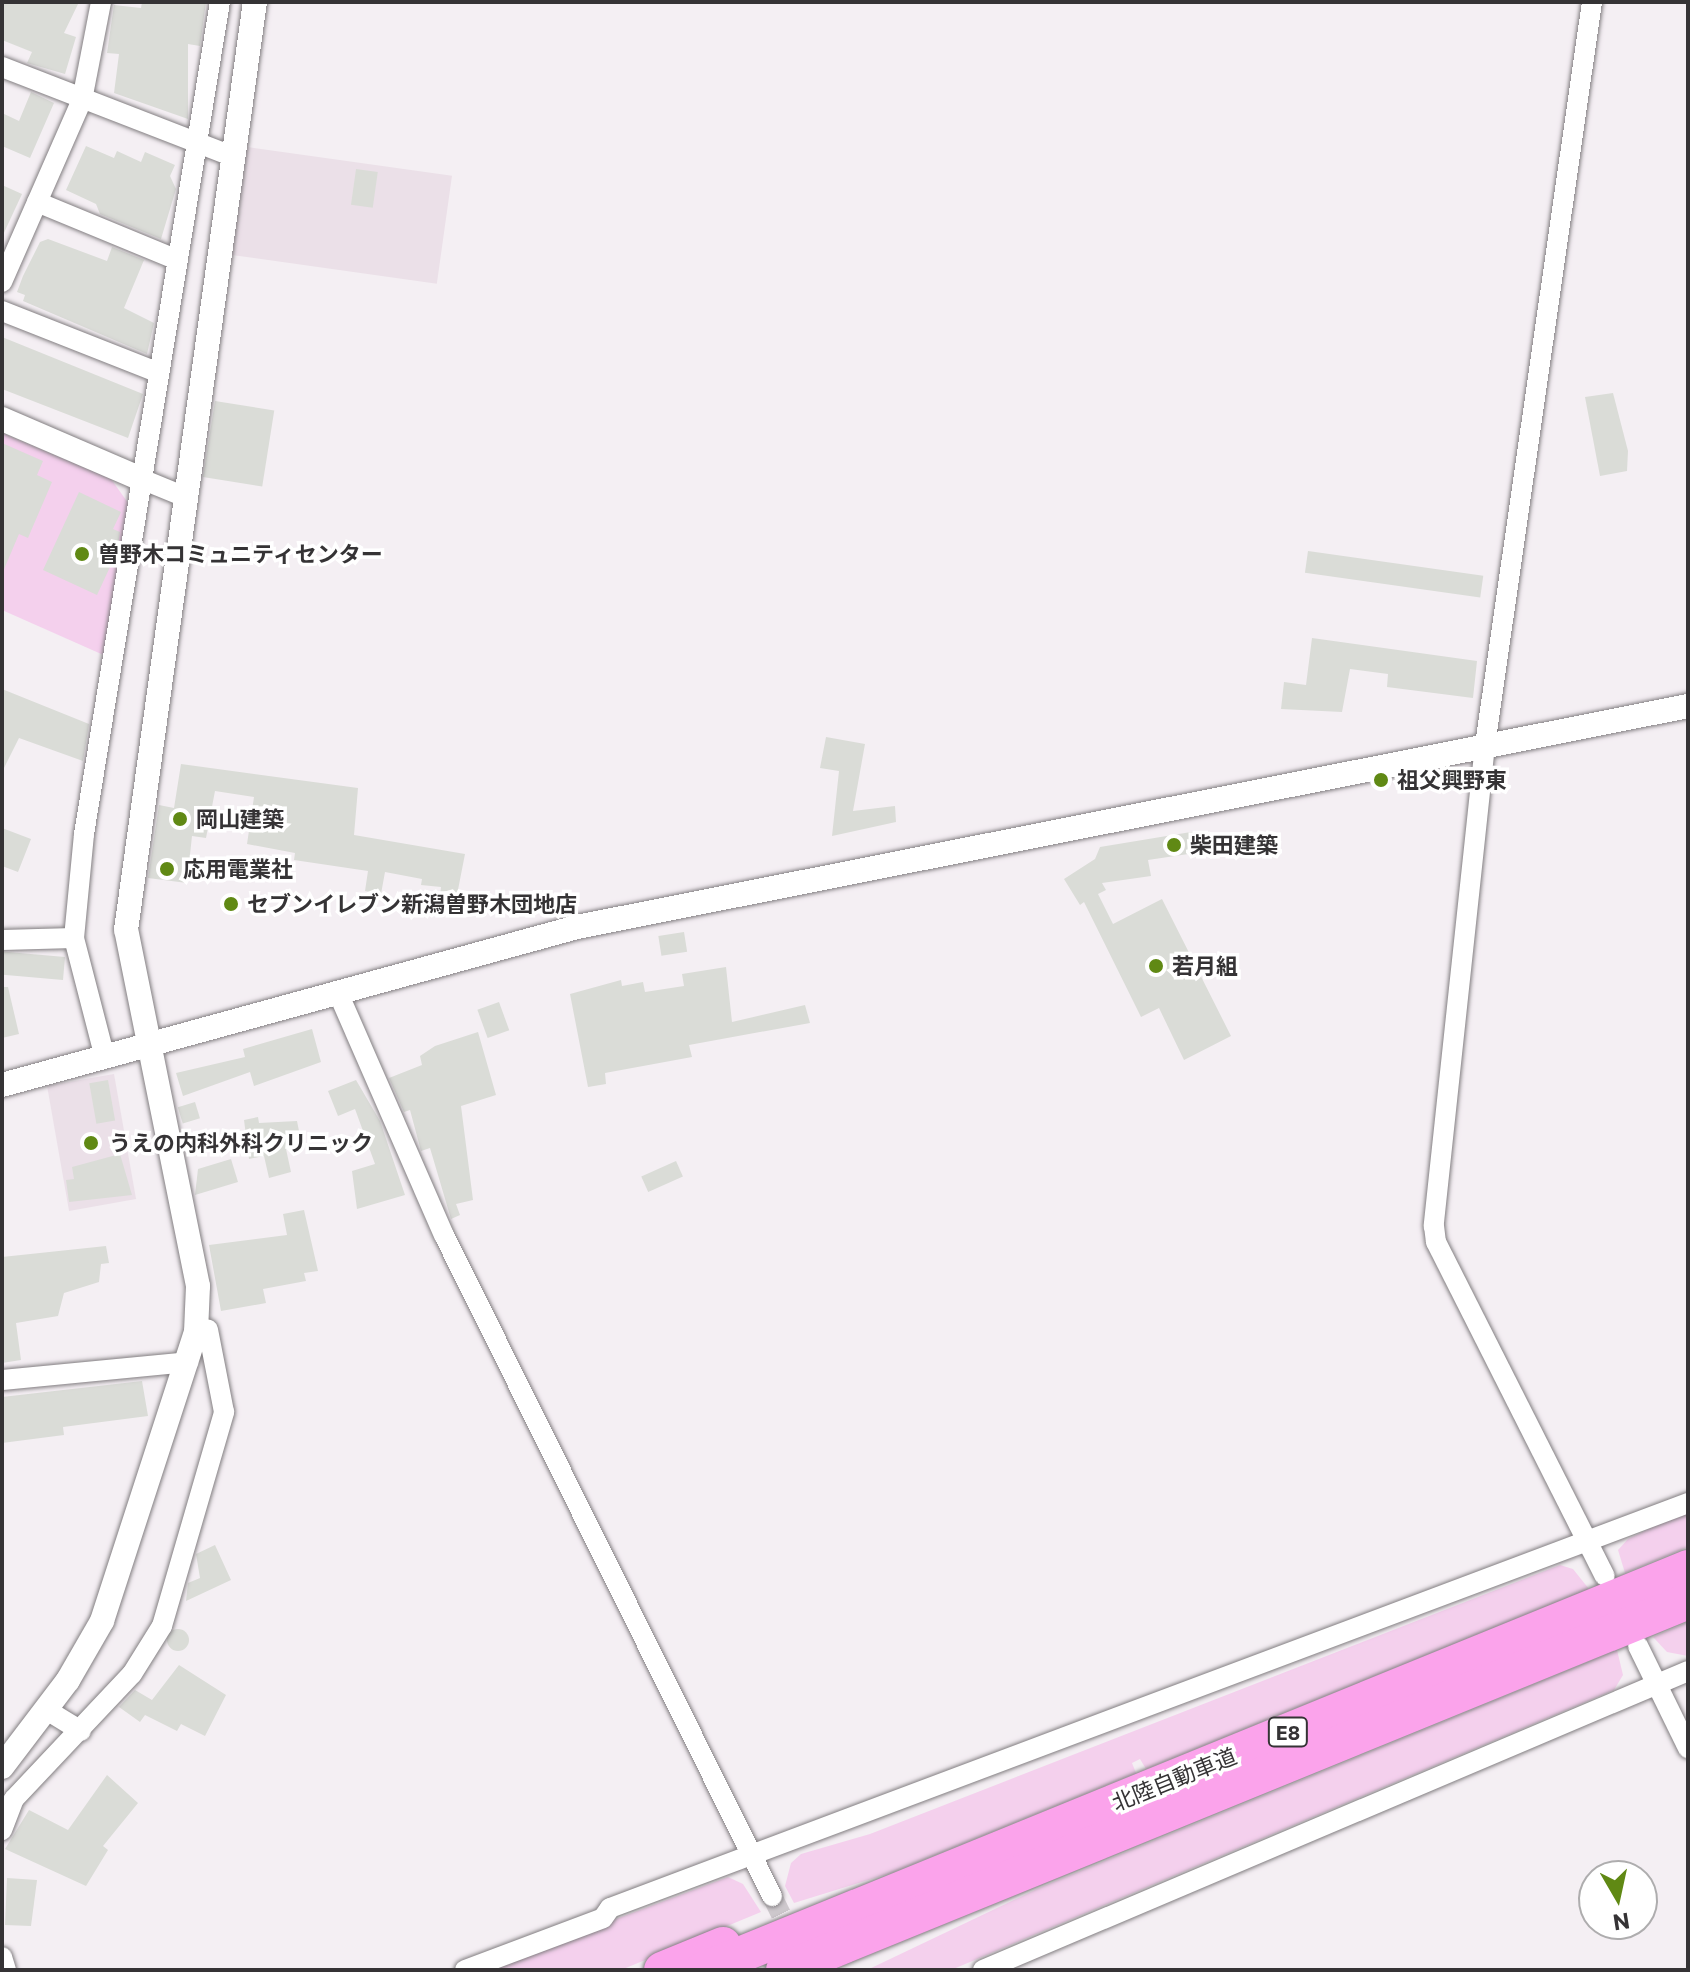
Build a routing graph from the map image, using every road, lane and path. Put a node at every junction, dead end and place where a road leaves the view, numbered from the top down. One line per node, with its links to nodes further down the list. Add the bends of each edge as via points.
1 (101, 2): 6 (street)
2 (220, 2): 7 (street)
3 (255, 2): 8 (street)
4 (1592, 2): 18 (street)
5 (2, 67): 6 (street)
6 (82, 100): 7 (street); 9 (street)
7 (197, 145): 8 (street); 10 (street)
8 (232, 156): 16 (street)
9 (37, 202): 10 (street); 11 (street)
10 (178, 260): 13 (street)
11 (2, 282)
12 (2, 311): 13 (street)
13 (157, 372): 15 (street)
14 (2, 419): 15 (street)
15 (139, 478): 16 (street); 19 (street, via 84,834)
16 (185, 497): 22 (street, via 126,930)
17 (1688, 706): 18 (street)
18 (1485, 745): 21 (street, via 650,911); 29 (street, via 1434,1226)
19 (74, 938): 20 (street); 23 (street)
20 (2, 940)
21 (339, 995): 22 (street); 41 (street, via 444,1235)
22 (147, 1047): 23 (street); 26 (street, via 198,1286)
23 (105, 1058): 24 (street)
24 (2, 1085)
25 (208, 1330): 37 (street, via 224,1412 162,1626 132,1674)
26 (188, 1362): 27 (street); 36 (street, via 102,1621)
27 (2, 1380)
28 (1688, 1503): 29 (street)
29 (1590, 1544): 31 (street); 41 (street)
30 (1688, 1568): 43 (highway, 北陸自動車道 / E8)
31 (1605, 1576)
32 (1688, 1601): 42 (highway, 北陸自動車道 / E8)
33 (1638, 1646): 35 (street)
34 (1688, 1671): 35 (street)
35 (1656, 1684): 38 (street); 52 (street)
36 (45, 1709): 37 (street); 39 (street)
37 (81, 1731): 40 (street, via 14,1799)
38 (1688, 1748)
39 (2, 1767)
40 (2, 1830)
41 (751, 1854): 44 (street); 47 (street)
42 (1071, 1854): 50 (highway, 北陸自動車道 / E8); 51 (highway)
43 (889, 1894): 48 (highway, via 799,1914); 49 (highway, 北陸自動車道 / E8)
44 (772, 1896)
45 (2, 1957): 46 (street)
46 (6, 1970)
47 (465, 1970)
48 (662, 1970)
49 (703, 1970)
50 (784, 1970)
51 (834, 1970)
52 (983, 1970)

